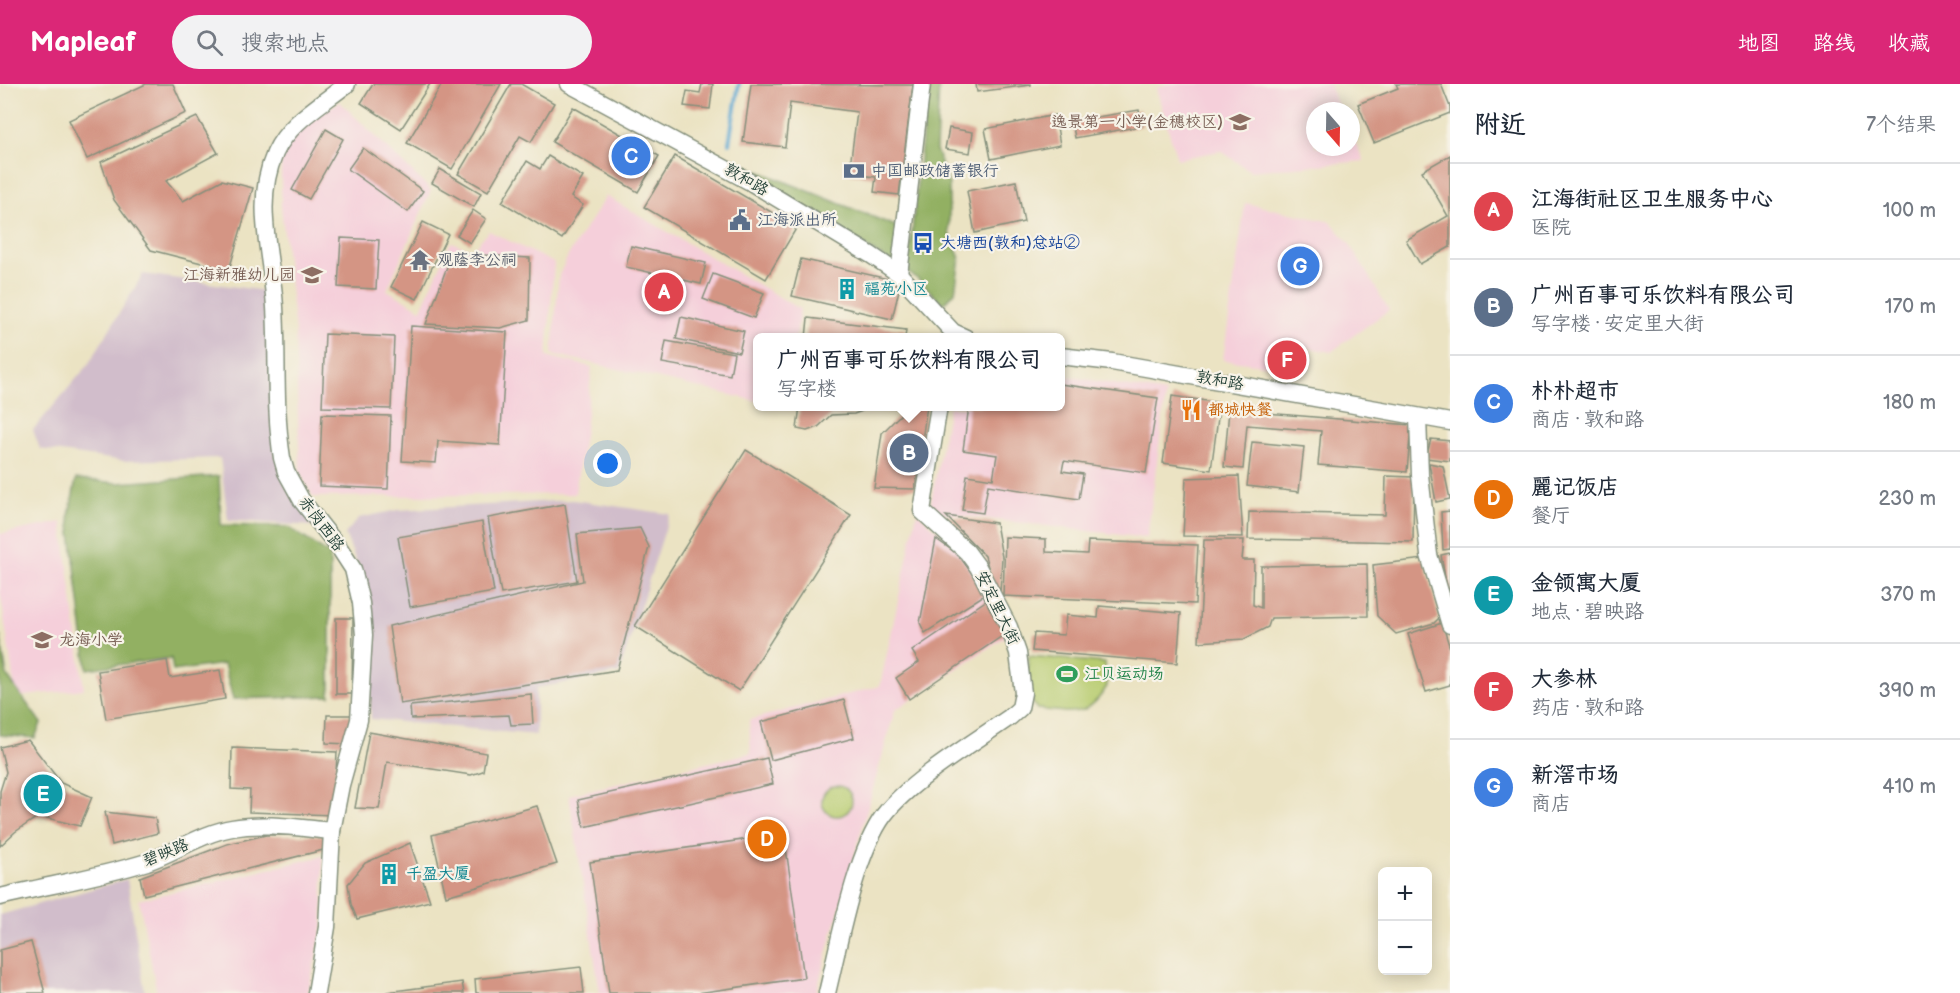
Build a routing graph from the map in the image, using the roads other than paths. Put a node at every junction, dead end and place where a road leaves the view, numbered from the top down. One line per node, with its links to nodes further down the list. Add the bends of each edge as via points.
1 (346, 84): 11 (street, 赤岗西路, via 283,138 266,180 263,206 275,304 282,458 302,501 353,569 361,603 364,635 359,720)
2 (569, 84): 4 (street, 敦和路, via 752,183)
3 (922, 84): 4 (street)
4 (899, 274): 5 (street, 敦和路)
5 (954, 333)
6 (1065, 357): 8 (street, 敦和路)
7 (938, 411): 14 (street, 安定里大街, via 922,511 967,552 990,588 1018,653 1022,700 1010,717 931,773 884,816 858,874)
8 (1418, 417): 9 (street, 敦和路); 10 (street, via 1429,555)
9 (1450, 422)
10 (1450, 625)
11 (332, 831): 12 (street, 碧映路, via 230,828 127,868); 13 (street, 赤岗西路, via 327,927)
12 (0, 897)
13 (316, 993)
14 (827, 993)

